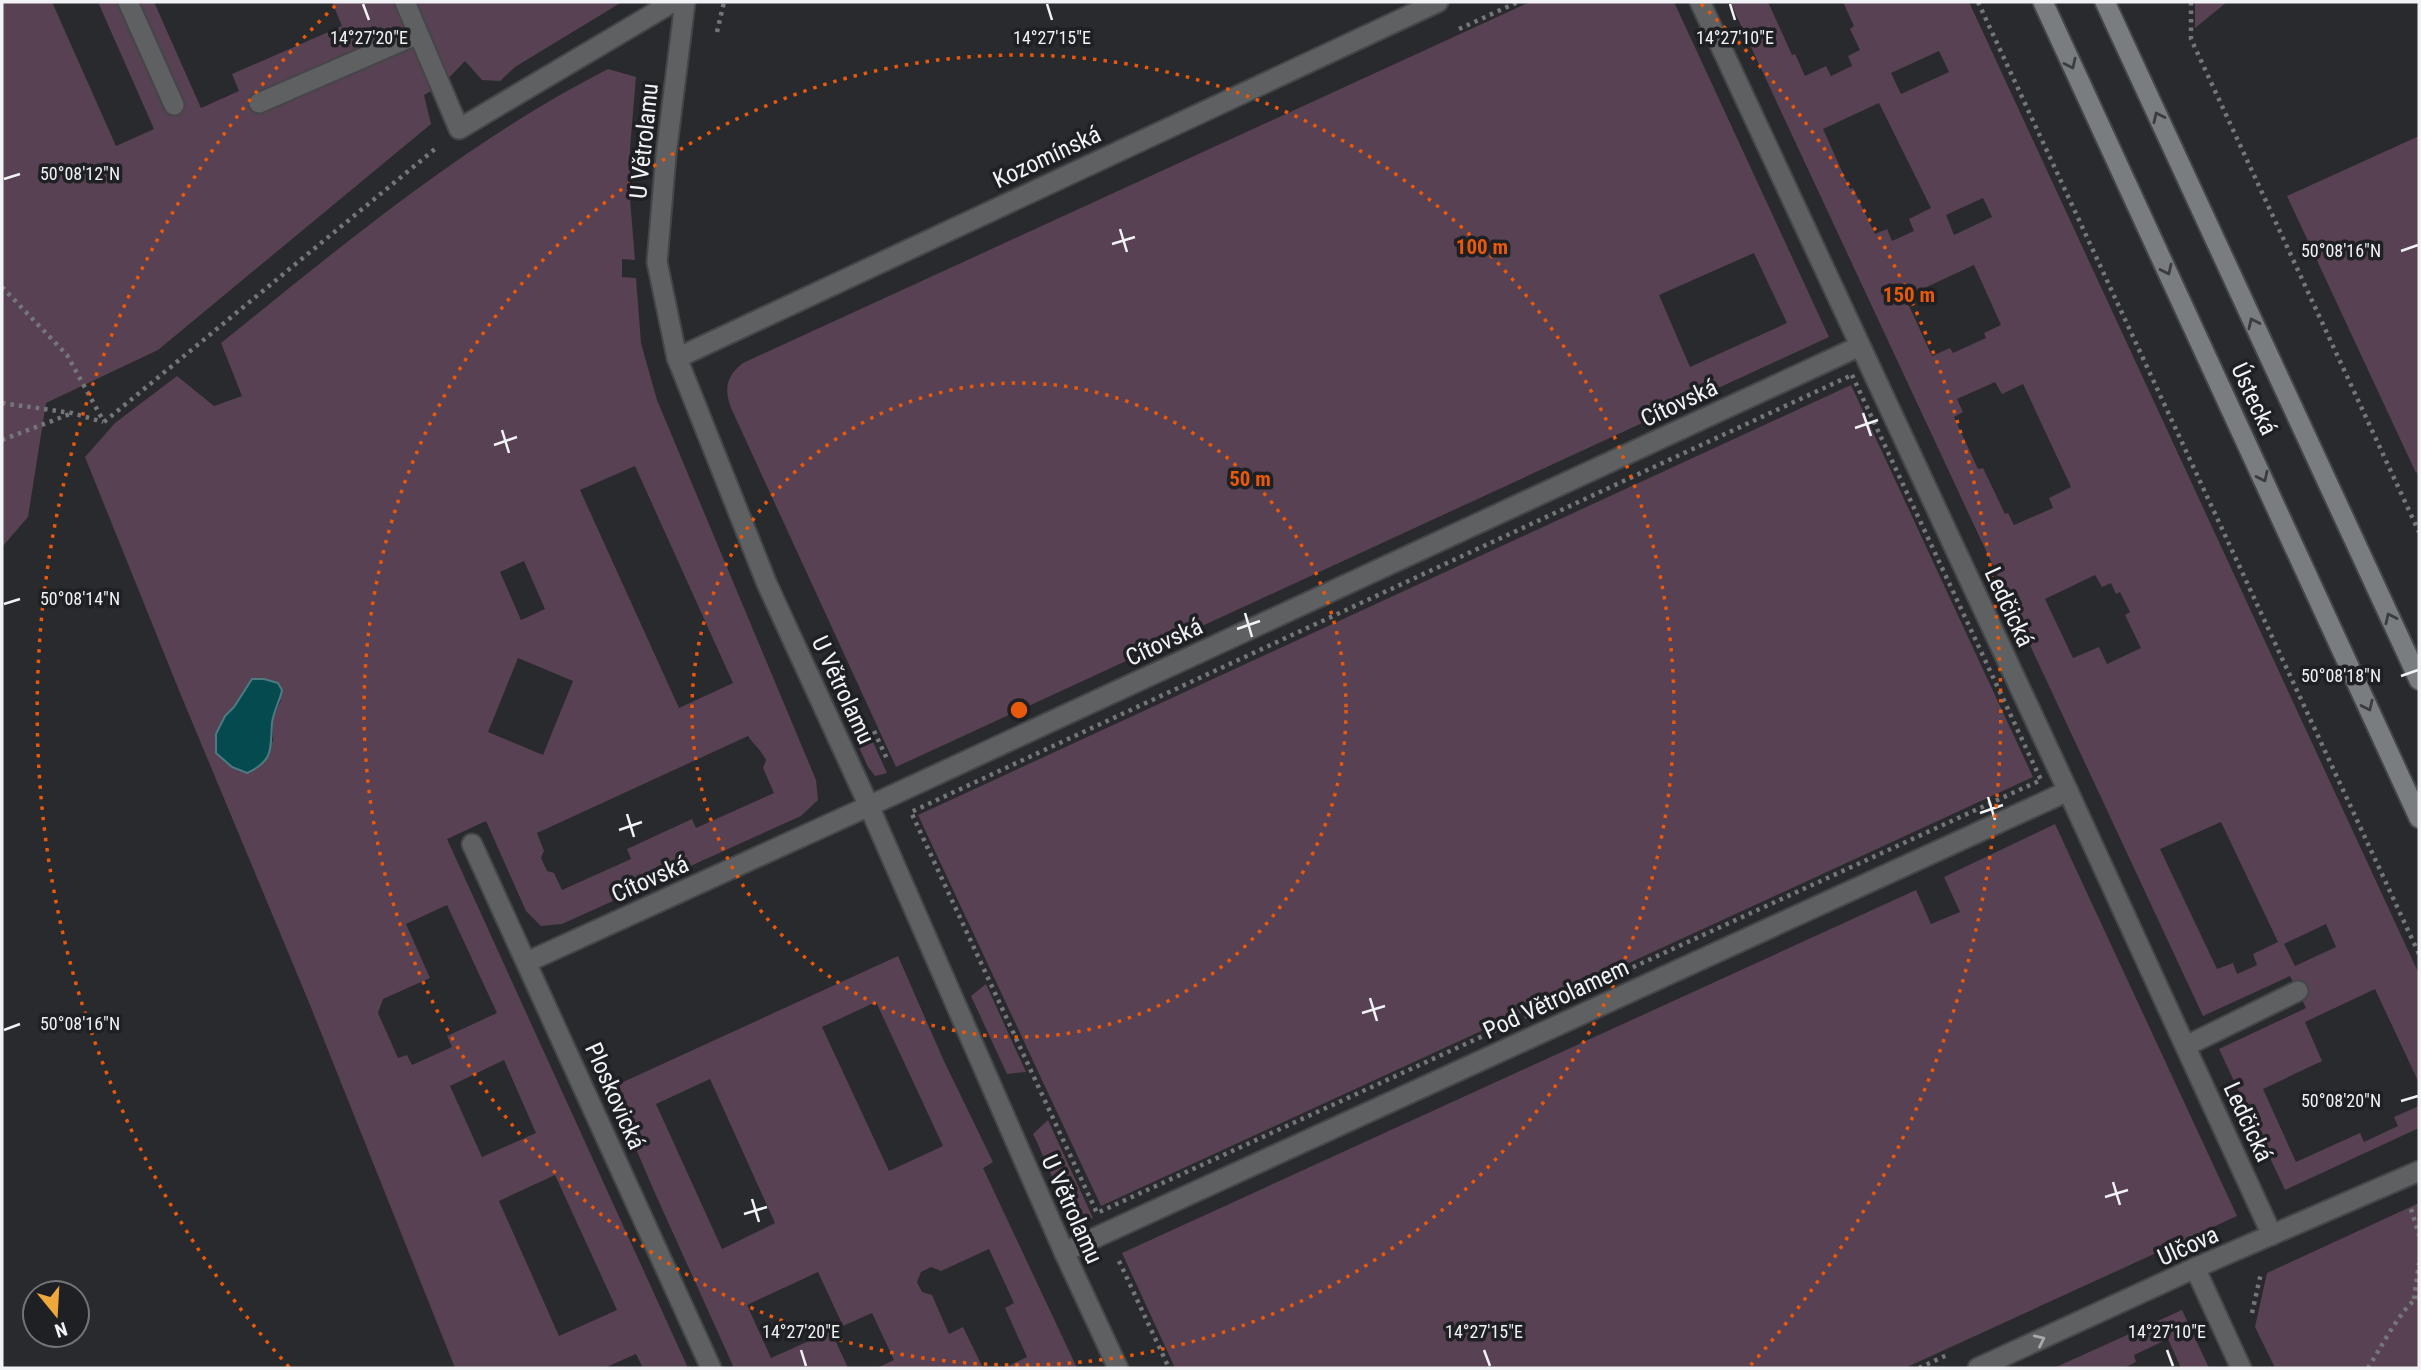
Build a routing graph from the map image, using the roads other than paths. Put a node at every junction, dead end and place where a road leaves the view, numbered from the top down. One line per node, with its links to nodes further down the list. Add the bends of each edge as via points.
1 (128, 2): 11 (street)
2 (405, 2): 9 (street)
3 (673, 2): 9 (street, via 459,129)
4 (685, 2): 13 (street, U Větrolamu, via 657,262)
5 (1438, 2): 13 (street, Kozomínská)
6 (1700, 2): 12 (street, Ledčická)
7 (2043, 2): 17 (main road, Ústecká, one-way to 17)
8 (2105, 2): 14 (main road, Ústecká, one-way to 8)
9 (418, 34): 10 (street)
10 (259, 103)
11 (174, 105)
12 (1860, 346): 15 (street, Ledčická); 16 (street, Cítovská)
13 (677, 358): 16 (street, U Větrolamu, via 767,584)
14 (2419, 680)
15 (2068, 791): 21 (street, Ledčická); 24 (street, Pod Větrolamem)
16 (869, 806): 19 (street, Cítovská); 24 (street, U Větrolamu)
17 (2419, 818)
18 (472, 844): 19 (street, Ploskovická)
19 (527, 961): 26 (street, Ploskovická)
20 (2298, 991): 21 (street)
21 (2186, 1046): 23 (street, Ledčická)
22 (2419, 1171): 23 (street, Ulčova)
23 (2272, 1235): 25 (street, Ulčova)
24 (1064, 1252): 27 (street, U Větrolamu)
25 (2196, 1268): 28 (street, Ulčova, one-way to 25); 29 (street)
26 (711, 1368)
27 (1118, 1368)
28 (1978, 1368)
29 (2242, 1368)

